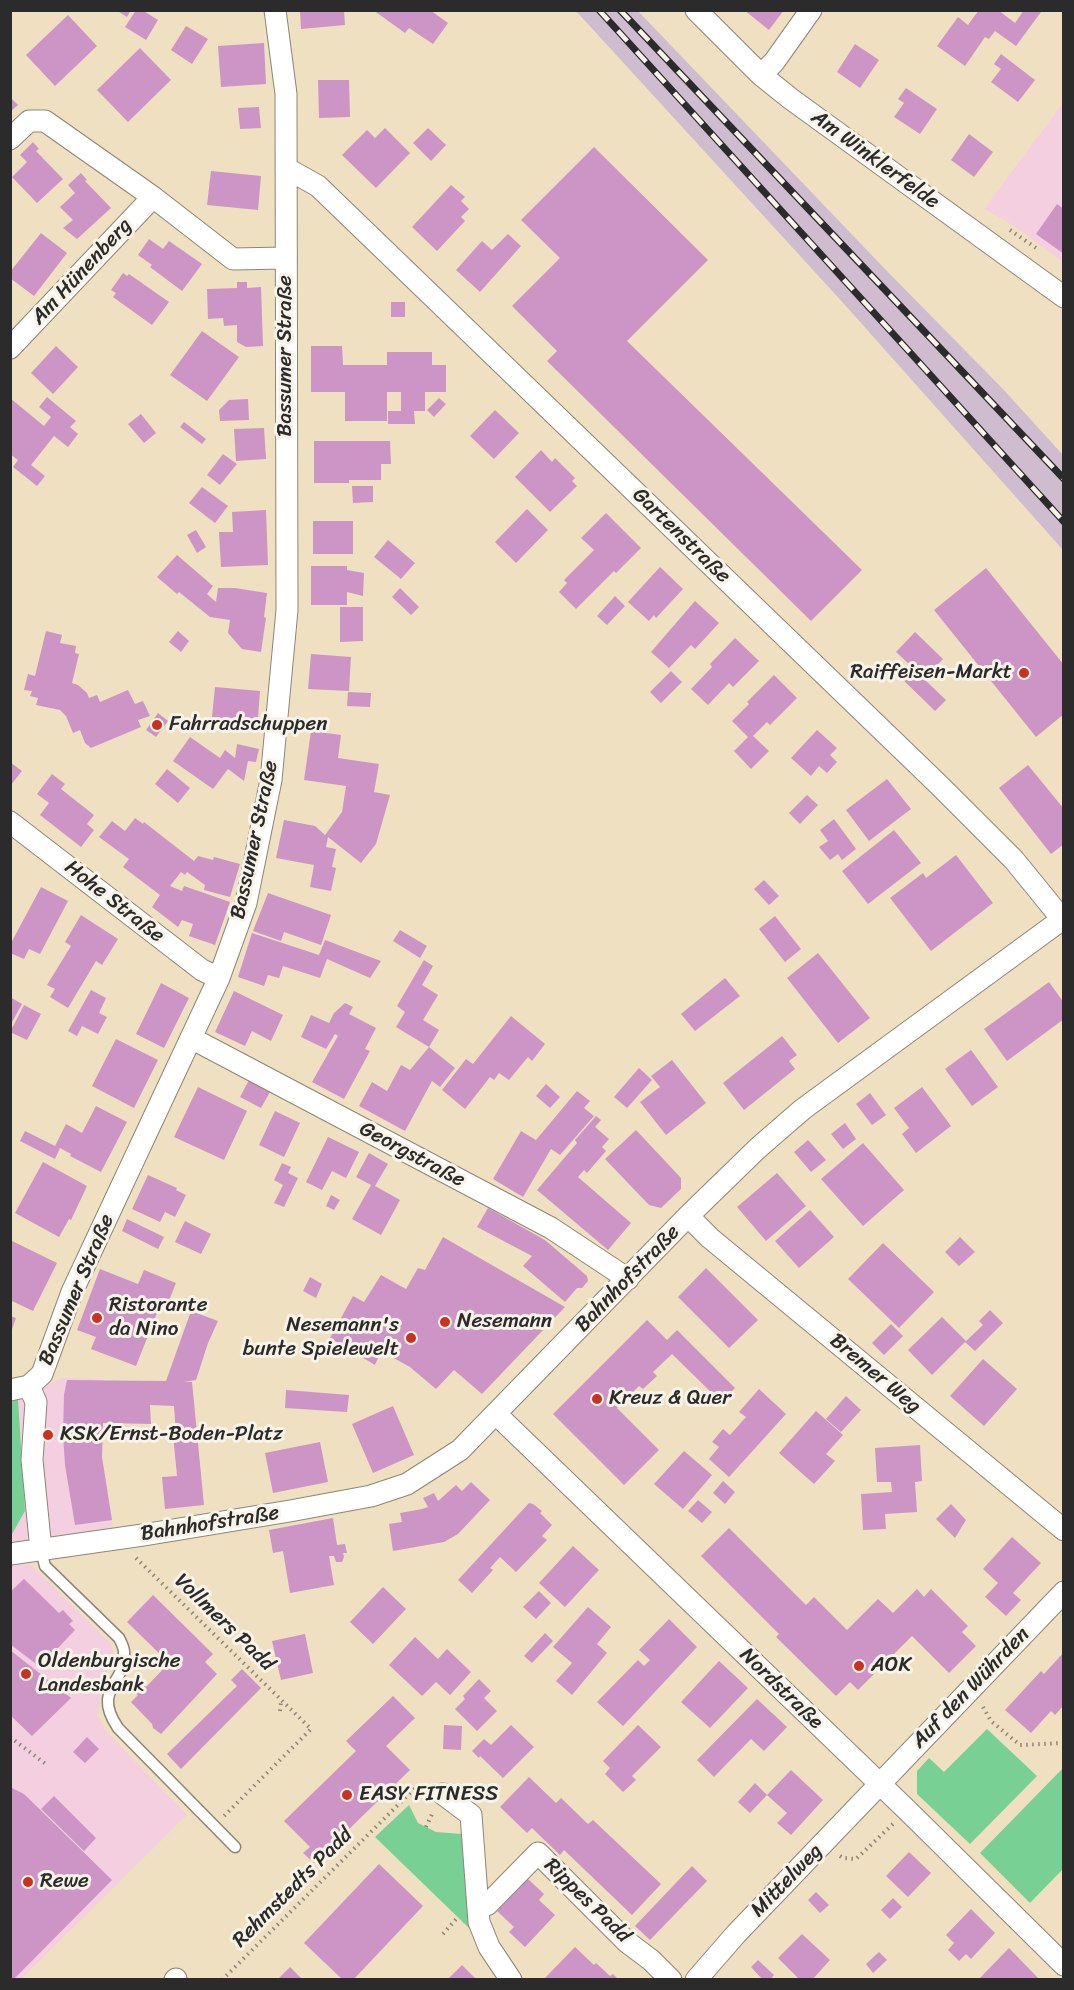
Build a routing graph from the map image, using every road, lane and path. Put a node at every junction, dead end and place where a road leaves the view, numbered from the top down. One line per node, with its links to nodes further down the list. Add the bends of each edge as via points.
1 (275, 10): 6 (street, Bassumer Straße, via 286,94)
2 (696, 10): 4 (street, Am Winklerfelde)
3 (811, 10): 4 (street)
4 (761, 75): 9 (street, Am Winklerfelde)
5 (10, 139): 7 (street, via 29,121 45,121)
6 (286, 168): 8 (street, Bassumer Straße); 12 (street, Gartenstraße, via 318,186 939,785 1014,860)
7 (153, 197): 8 (street, via 233,259); 10 (street, Am Hünenberg)
8 (285, 258): 13 (street, Bassumer Straße, via 287,610 271,780 246,903)
9 (1064, 297)
10 (10, 348)
11 (10, 822): 13 (street, Hohe Straße, via 202,970)
12 (1063, 919): 15 (street, Bahnhofstraße, via 803,1109)
13 (219, 978): 14 (street, Bassumer Straße)
14 (191, 1038): 16 (street, Georgstraße, via 551,1228); 17 (street, Bassumer Straße, via 72,1292 42,1374)
15 (688, 1216): 16 (street, Bahnhofstraße); 19 (street, Bremer Weg)
16 (628, 1278): 18 (street, Bahnhofstraße)
17 (20, 1388): 21 (street, Bassumer Straße, via 36,1402 32,1460)
18 (496, 1415): 20 (street, Bahnhofstraße, via 451,1456 407,1484 371,1496); 30 (street, Nordstraße)
19 (1064, 1530)
20 (116, 1539): 21 (street, Bahnhofstraße); 25 (path, Vollmers Padd)
21 (40, 1550): 22 (street, Bahnhofstraße); 33 (lane, via 45,1566 119,1638 124,1651 123,1665 107,1702 111,1717)
22 (10, 1554)
23 (1064, 1593): 24 (street, Auf den Wührden)
24 (971, 1688): 28 (path, via 991,1721 1020,1744); 30 (street, Auf den Wührden)
25 (281, 1699): 26 (path); 33 (path, Vollmers Padd, via 311,1729)
26 (280, 1711)
27 (10, 1737): 29 (path)
28 (1064, 1743)
29 (47, 1765)
30 (879, 1784): 32 (street, Nordstraße); 34 (street, Mittelweg)
31 (442, 1794): 36 (street, via 471,1815); 38 (path, Rehmstedts Padd, via 416,1786)
32 (908, 1811): 34 (path, via 856,1859 843,1858); 37 (street, Nordstraße)
33 (214, 1826): 35 (lane)
34 (823, 1843): 41 (street, Mittelweg)
35 (235, 1847)
36 (478, 1906): 39 (street, via 479,1922 489,1947); 40 (street, Rippes Padd, via 487,1905 538,1853)
37 (1064, 1965)
38 (222, 1980)
39 (511, 1980)
40 (671, 1980)
41 (696, 1980)

